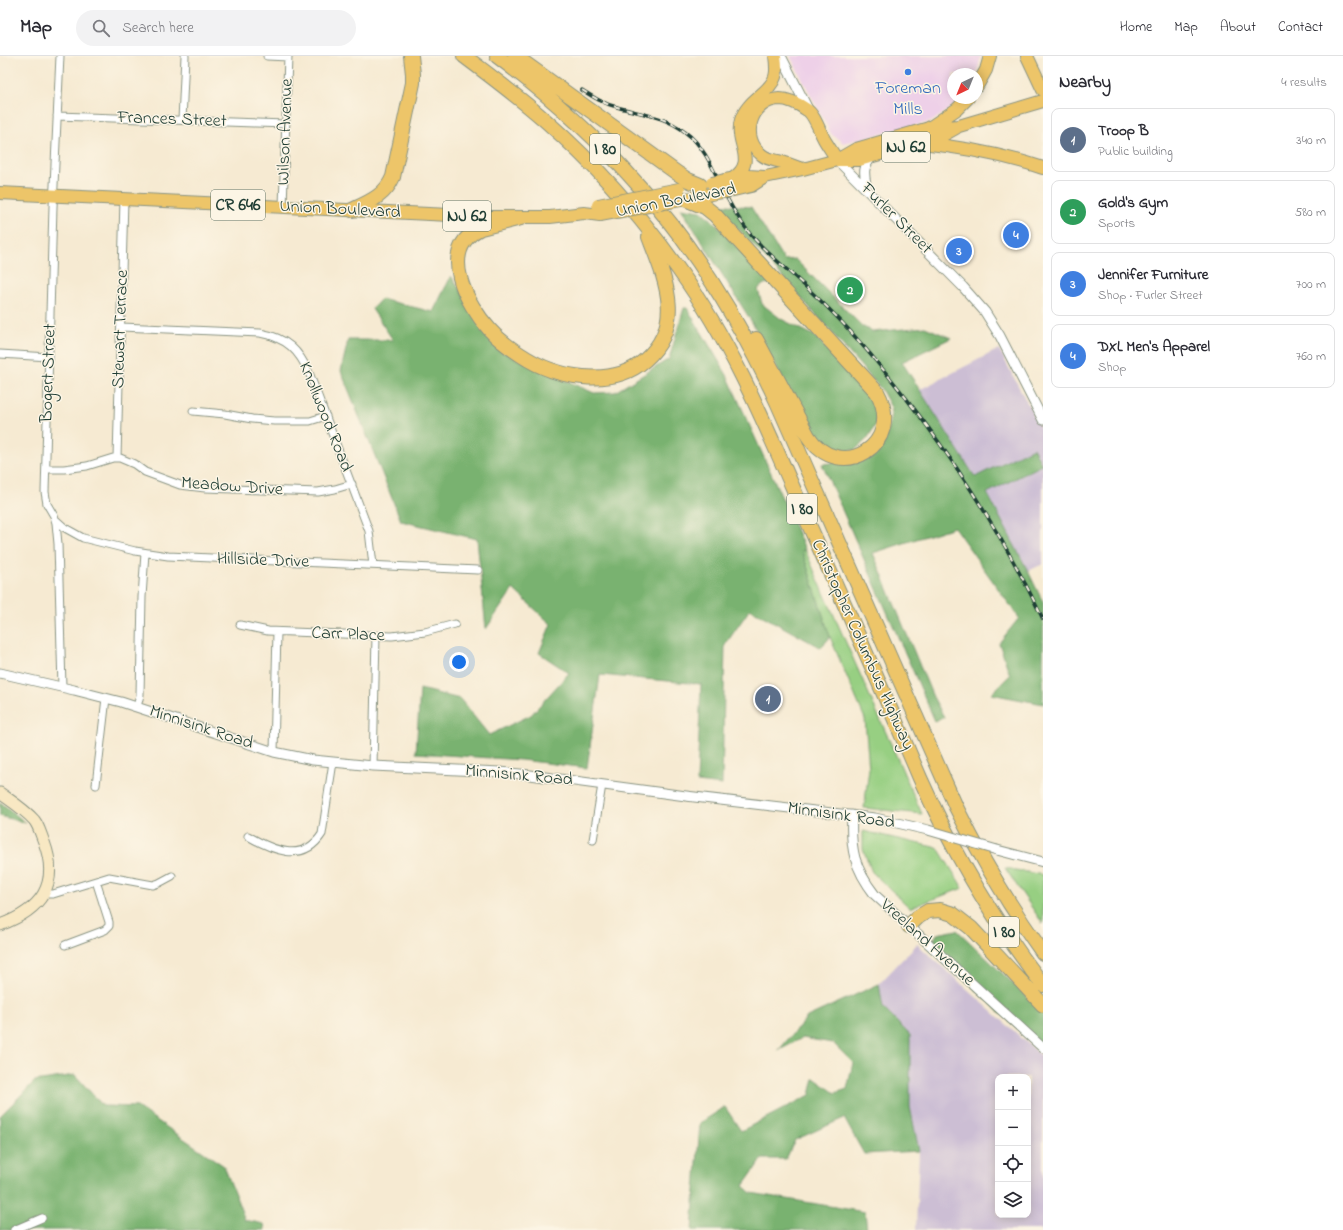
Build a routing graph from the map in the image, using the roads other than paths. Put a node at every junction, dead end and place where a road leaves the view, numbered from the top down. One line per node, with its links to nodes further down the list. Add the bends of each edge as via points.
1 (60, 56): 18 (street, Bogert Street)
2 (185, 56): 19 (street)
3 (267, 56): 4 (street)
4 (288, 56): 20 (street, Wilson Avenue)
5 (411, 56): 36 (highway, via 412,83 393,177 381,194)
6 (464, 56): 38 (highway, Christopher Columbus Highway / I 80, via 528,105 570,143 612,186)
7 (497, 56): 39 (highway, Christopher Columbus Highway / I 80, via 561,108 626,170 671,224)
8 (515, 56): 29 (highway, via 688,180)
9 (775, 56): 28 (main road, via 776,74 773,82 743,114 740,130 745,162 741,172)
10 (780, 56): 17 (street)
11 (990, 56): 13 (main road)
12 (1028, 56): 14 (main road)
13 (983, 75)
14 (1043, 90)
15 (1043, 101): 21 (main road, Union Boulevard / NJ 62)
16 (962, 104): 22 (main road)
17 (809, 111): 25 (main road); 27 (main road, via 788,100 771,100 756,110 749,130 751,141 761,154)
18 (57, 116): 19 (street, Frances Street); 32 (street, Bogert Street)
19 (182, 120): 20 (street, Frances Street)
20 (286, 124): 35 (street, Wilson Avenue)
21 (959, 126): 22 (main road, Union Boulevard / NJ 62); 23 (main road, Union Boulevard / NJ 62, via 940,137)
22 (929, 128): 25 (main road, Union Boulevard / NJ 62, via 856,149)
23 (921, 143): 24 (main road, Union Boulevard / NJ 62); 26 (main road, via 978,151)
24 (872, 157): 25 (main road, Union Boulevard / NJ 62); 30 (street, via 864,169)
25 (837, 160): 27 (main road, Union Boulevard / NJ 62); 30 (street, Furler Street)
26 (1043, 168)
27 (802, 169): 28 (main road, Union Boulevard / NJ 62, via 765,177 751,186)
28 (729, 183): 29 (main road, Union Boulevard / NJ 62, bridge)
29 (709, 187): 33 (main road, Union Boulevard / NJ 62); 33 (main road, Union Boulevard / NJ 62)
30 (867, 190): 45 (street, Furler Street, via 985,312)
31 (0, 193): 32 (main road, Union Boulevard / CR 646)
32 (54, 196): 34 (main road, Union Boulevard / CR 646); 42 (street, Bogert Street)
33 (681, 196): 37 (main road, Union Boulevard / NJ 62, bridge, via 584,213); 39 (highway, via 708,208 716,215 877,392 883,404 884,417 882,432 874,445 860,454 845,458 830,456 816,447 739,310)
34 (124, 199): 35 (main road, Union Boulevard / CR 646); 40 (street, Stewart Terrace)
35 (283, 207): 36 (main road, Union Boulevard / CR 646)
36 (352, 210): 37 (main road, Union Boulevard / NJ 62)
37 (521, 218): 38 (highway, via 482,228 466,239 460,249 458,262 463,286 482,320 510,348 542,367 589,378 618,375 634,368 654,351 666,328 670,311 668,292)
38 (644, 224): 78 (highway, Christopher Columbus Highway / I 80, via 705,308 732,355 764,421 945,831 969,877)
39 (723, 300): 77 (highway, Christopher Columbus Highway / I 80, via 747,341 778,404 956,808 989,869)
40 (121, 326): 44 (street, Knollwood Road, via 260,333 275,337 295,350 304,362); 46 (street, Stewart Terrace)
41 (0, 354): 42 (street)
42 (50, 357): 47 (street, Bogert Street)
43 (193, 411): 44 (street, via 274,421 310,421)
44 (326, 416): 48 (street, Knollwood Road)
45 (1043, 420)
46 (117, 458): 47 (street, via 87,466); 48 (street, Meadow Drive, via 165,480 205,488 318,492)
47 (46, 469): 49 (street, Bogert Street, via 46,499)
48 (352, 484): 51 (street, Knollwood Road, via 369,531)
49 (55, 519): 50 (street, Hillside Drive, via 82,538); 58 (street, Bogert Street)
50 (145, 553): 51 (street, Hillside Drive); 60 (street, via 140,695)
51 (374, 565): 52 (street, Hillside Drive)
52 (478, 570)
53 (455, 624): 56 (street, Carr Place, via 414,634)
54 (240, 626): 55 (street, Carr Place)
55 (278, 632): 56 (street, Carr Place); 61 (street)
56 (376, 636): 63 (street)
57 (0, 673): 58 (street, Minnisink Road)
58 (62, 687): 59 (street, Minnisink Road)
59 (106, 698): 60 (street, Minnisink Road); 64 (street)
60 (137, 707): 61 (street, Minnisink Road)
61 (274, 752): 62 (street, Minnisink Road)
62 (333, 762): 63 (street, Minnisink Road); 68 (street, via 322,834 315,843 306,850 288,851 271,848)
63 (373, 766): 65 (street, Minnisink Road, via 507,773)
64 (96, 785)
65 (602, 785): 67 (street, Minnisink Road); 69 (street)
66 (0, 793): 73 (main road, via 37,824 50,864 49,881)
67 (852, 815): 70 (street, Minnisink Road, bridge, via 928,830); 75 (street, Vreeland Avenue, via 851,837 861,875 875,896)
68 (248, 836)
69 (593, 840)
70 (1043, 862)
71 (172, 876): 72 (street, via 153,885 109,877)
72 (96, 881): 73 (street, via 53,894); 76 (street, via 109,926 106,930)
73 (43, 894): 74 (main road, via 28,911)
74 (0, 925)
75 (909, 926): 79 (highway, via 918,916 928,911 940,910 954,914 971,928); 80 (street, Vreeland Avenue)
76 (66, 945)
77 (1043, 953)
78 (1043, 985)
79 (1043, 1005)
80 (1043, 1048)
81 (42, 1218): 82 (street)
82 (14, 1230)

